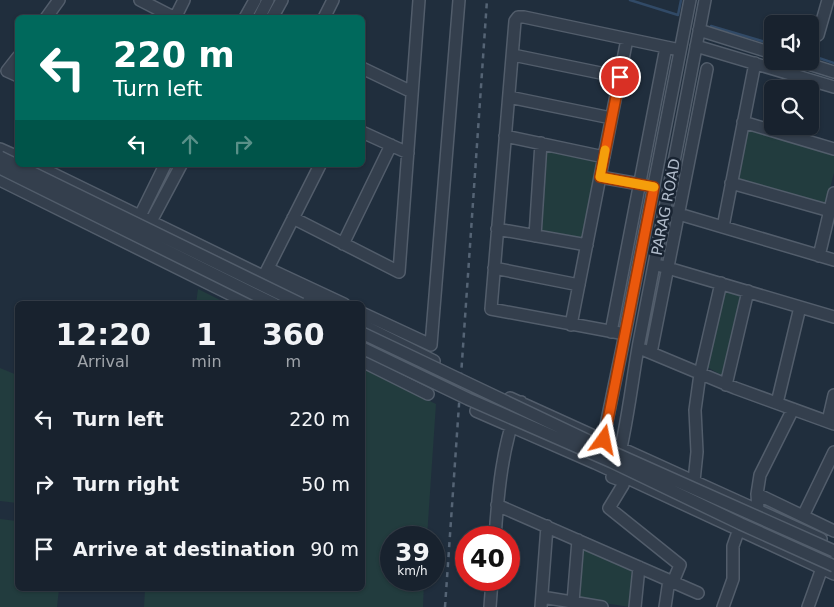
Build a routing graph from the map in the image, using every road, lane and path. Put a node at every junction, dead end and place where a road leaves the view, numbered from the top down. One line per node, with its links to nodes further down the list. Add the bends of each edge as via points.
1 (59, 0): 13 (street)
2 (140, 0): 14 (street)
3 (184, 0): 15 (street)
4 (255, 0): 16 (street)
5 (268, 0): 17 (street)
6 (282, 0): 18 (street)
7 (333, 0): 19 (street)
8 (419, 0): 37 (street)
9 (459, 0): 91 (street, via 431,345)
10 (690, 0): 20 (street, PARAG ROAD)
11 (705, 0): 21 (street, PARAG ROAD)
12 (828, 0): 22 (street)
13 (48, 15)
14 (169, 15)
15 (176, 15)
16 (248, 15)
17 (260, 15)
18 (274, 15)
19 (326, 15)
20 (687, 15): 21 (street); 25 (street, PARAG ROAD)
21 (700, 25): 24 (street, PARAG ROAD); 26 (street)
22 (819, 32)
23 (627, 38): 25 (street); 27 (street, via 518,17); 35 (street)
24 (696, 46): 29 (street); 62 (street, PARAG ROAD)
25 (674, 48): 61 (street, PARAG ROAD)
26 (764, 50)
27 (512, 55): 35 (street); 38 (street)
28 (15, 61): 34 (street, via 7,71)
29 (755, 63): 36 (street); 40 (street)
30 (819, 67): 32 (street)
31 (707, 69): 66 (street)
32 (834, 72)
33 (365, 73): 37 (street)
34 (15, 75)
35 (620, 77): 39 (street)
36 (834, 87)
37 (412, 92): 47 (street)
38 (509, 96): 39 (street); 42 (street)
39 (612, 118): 49 (street)
40 (743, 122): 46 (street); 60 (street)
41 (365, 133): 44 (street)
42 (505, 136): 43 (street); 71 (street)
43 (541, 143): 49 (street); 72 (street)
44 (391, 145): 47 (street); 73 (street)
45 (0, 148): 48 (street)
46 (834, 149)
47 (408, 153): 73 (street, via 399,272)
48 (15, 156)
49 (604, 156): 58 (street)
50 (0, 157): 51 (street, bridge)
51 (15, 164)
52 (20, 167): 87 (street, bridge)
53 (39, 167): 67 (street)
54 (164, 167): 67 (street)
55 (180, 167): 69 (street)
56 (319, 167): 68 (street)
57 (0, 168): 86 (street, bridge)
58 (600, 177): 61 (street); 75 (street)
59 (0, 180): 74 (street)
60 (731, 183): 65 (street); 70 (street)
61 (647, 186): 62 (street); 95 (street, PARAG ROAD)
62 (670, 190): 64 (street, PARAG ROAD)
63 (834, 193): 65 (street)
64 (665, 210): 66 (street); 78 (street, PARAG ROAD)
65 (830, 211): 76 (street)
66 (679, 213): 70 (street); 80 (street)
67 (141, 215): 69 (street); 74 (street)
68 (294, 218): 73 (street); 81 (street)
69 (152, 221): 74 (street); 81 (street)
70 (723, 227): 76 (street)
71 (497, 229): 72 (street); 79 (street)
72 (535, 236): 75 (street)
73 (343, 244)
74 (132, 245): 85 (street)
75 (587, 245): 83 (street)
76 (819, 256): 77 (street)
77 (834, 260)
78 (655, 264): 80 (street); 98 (street, PARAG ROAD)
79 (494, 268): 83 (street); 93 (street, via 491,310)
80 (668, 268): 82 (street); 100 (street)
81 (267, 272): 88 (street); 89 (street)
82 (721, 283): 84 (street); 104 (street)
83 (579, 285): 93 (street)
84 (748, 291): 90 (street); 105 (street)
85 (244, 301)
86 (268, 301)
87 (295, 301)
88 (315, 301)
89 (337, 301)
90 (800, 307): 92 (street); 110 (street)
91 (365, 313)
92 (834, 317)
93 (571, 325): 95 (street)
94 (365, 326): 97 (street)
95 (618, 333): 115 (street, PARAG ROAD)
96 (365, 334): 132 (street, bridge, via 612,452)
97 (391, 339): 101 (street); 103 (street)
98 (638, 348): 100 (street); 116 (street, PARAG ROAD)
99 (365, 349): 133 (street, bridge)
100 (651, 353): 104 (street)
101 (434, 361)
102 (365, 362): 103 (street)
103 (378, 368): 107 (street)
104 (700, 374): 105 (street); 121 (street, via 695,410 697,452)
105 (726, 385): 110 (street)
106 (482, 386): 109 (street)
107 (428, 394)
108 (834, 395): 113 (street)
109 (521, 402): 114 (street); 115 (street)
110 (777, 403): 111 (street)
111 (793, 409): 113 (street); 122 (street, via 760,475)
112 (476, 411): 114 (street)
113 (831, 422)
114 (511, 428): 118 (street); 123 (street); 137 (street, via 622,482 609,508 680,564)
115 (604, 440): 116 (street); 118 (street, PARAG ROAD)
116 (622, 448): 120 (street, PARAG ROAD); 121 (street)
117 (834, 452): 119 (street)
118 (595, 463): 120 (street)
119 (831, 468): 125 (street)
120 (616, 473): 128 (street)
121 (694, 481): 124 (street)
122 (757, 494): 124 (street); 125 (street)
123 (497, 505): 126 (street); 127 (street)
124 (758, 510): 131 (street)
125 (803, 516): 129 (street)
126 (496, 526)
127 (547, 526): 130 (street); 140 (street)
128 (739, 529): 135 (street); 146 (street, via 734,546 733,579)
129 (834, 531)
130 (578, 540): 134 (street); 141 (street)
131 (834, 545)
132 (834, 551): 135 (street)
133 (834, 566)
134 (639, 567): 137 (street); 144 (street)
135 (822, 568): 136 (street); 147 (street)
136 (834, 574)
137 (671, 581): 139 (street); 145 (street)
138 (491, 591): 142 (street)
139 (698, 593)
140 (542, 602): 141 (street)
141 (573, 602): 143 (street)
142 (490, 607)
143 (602, 607)
144 (635, 607)
145 (665, 607)
146 (723, 607)
147 (808, 607)

